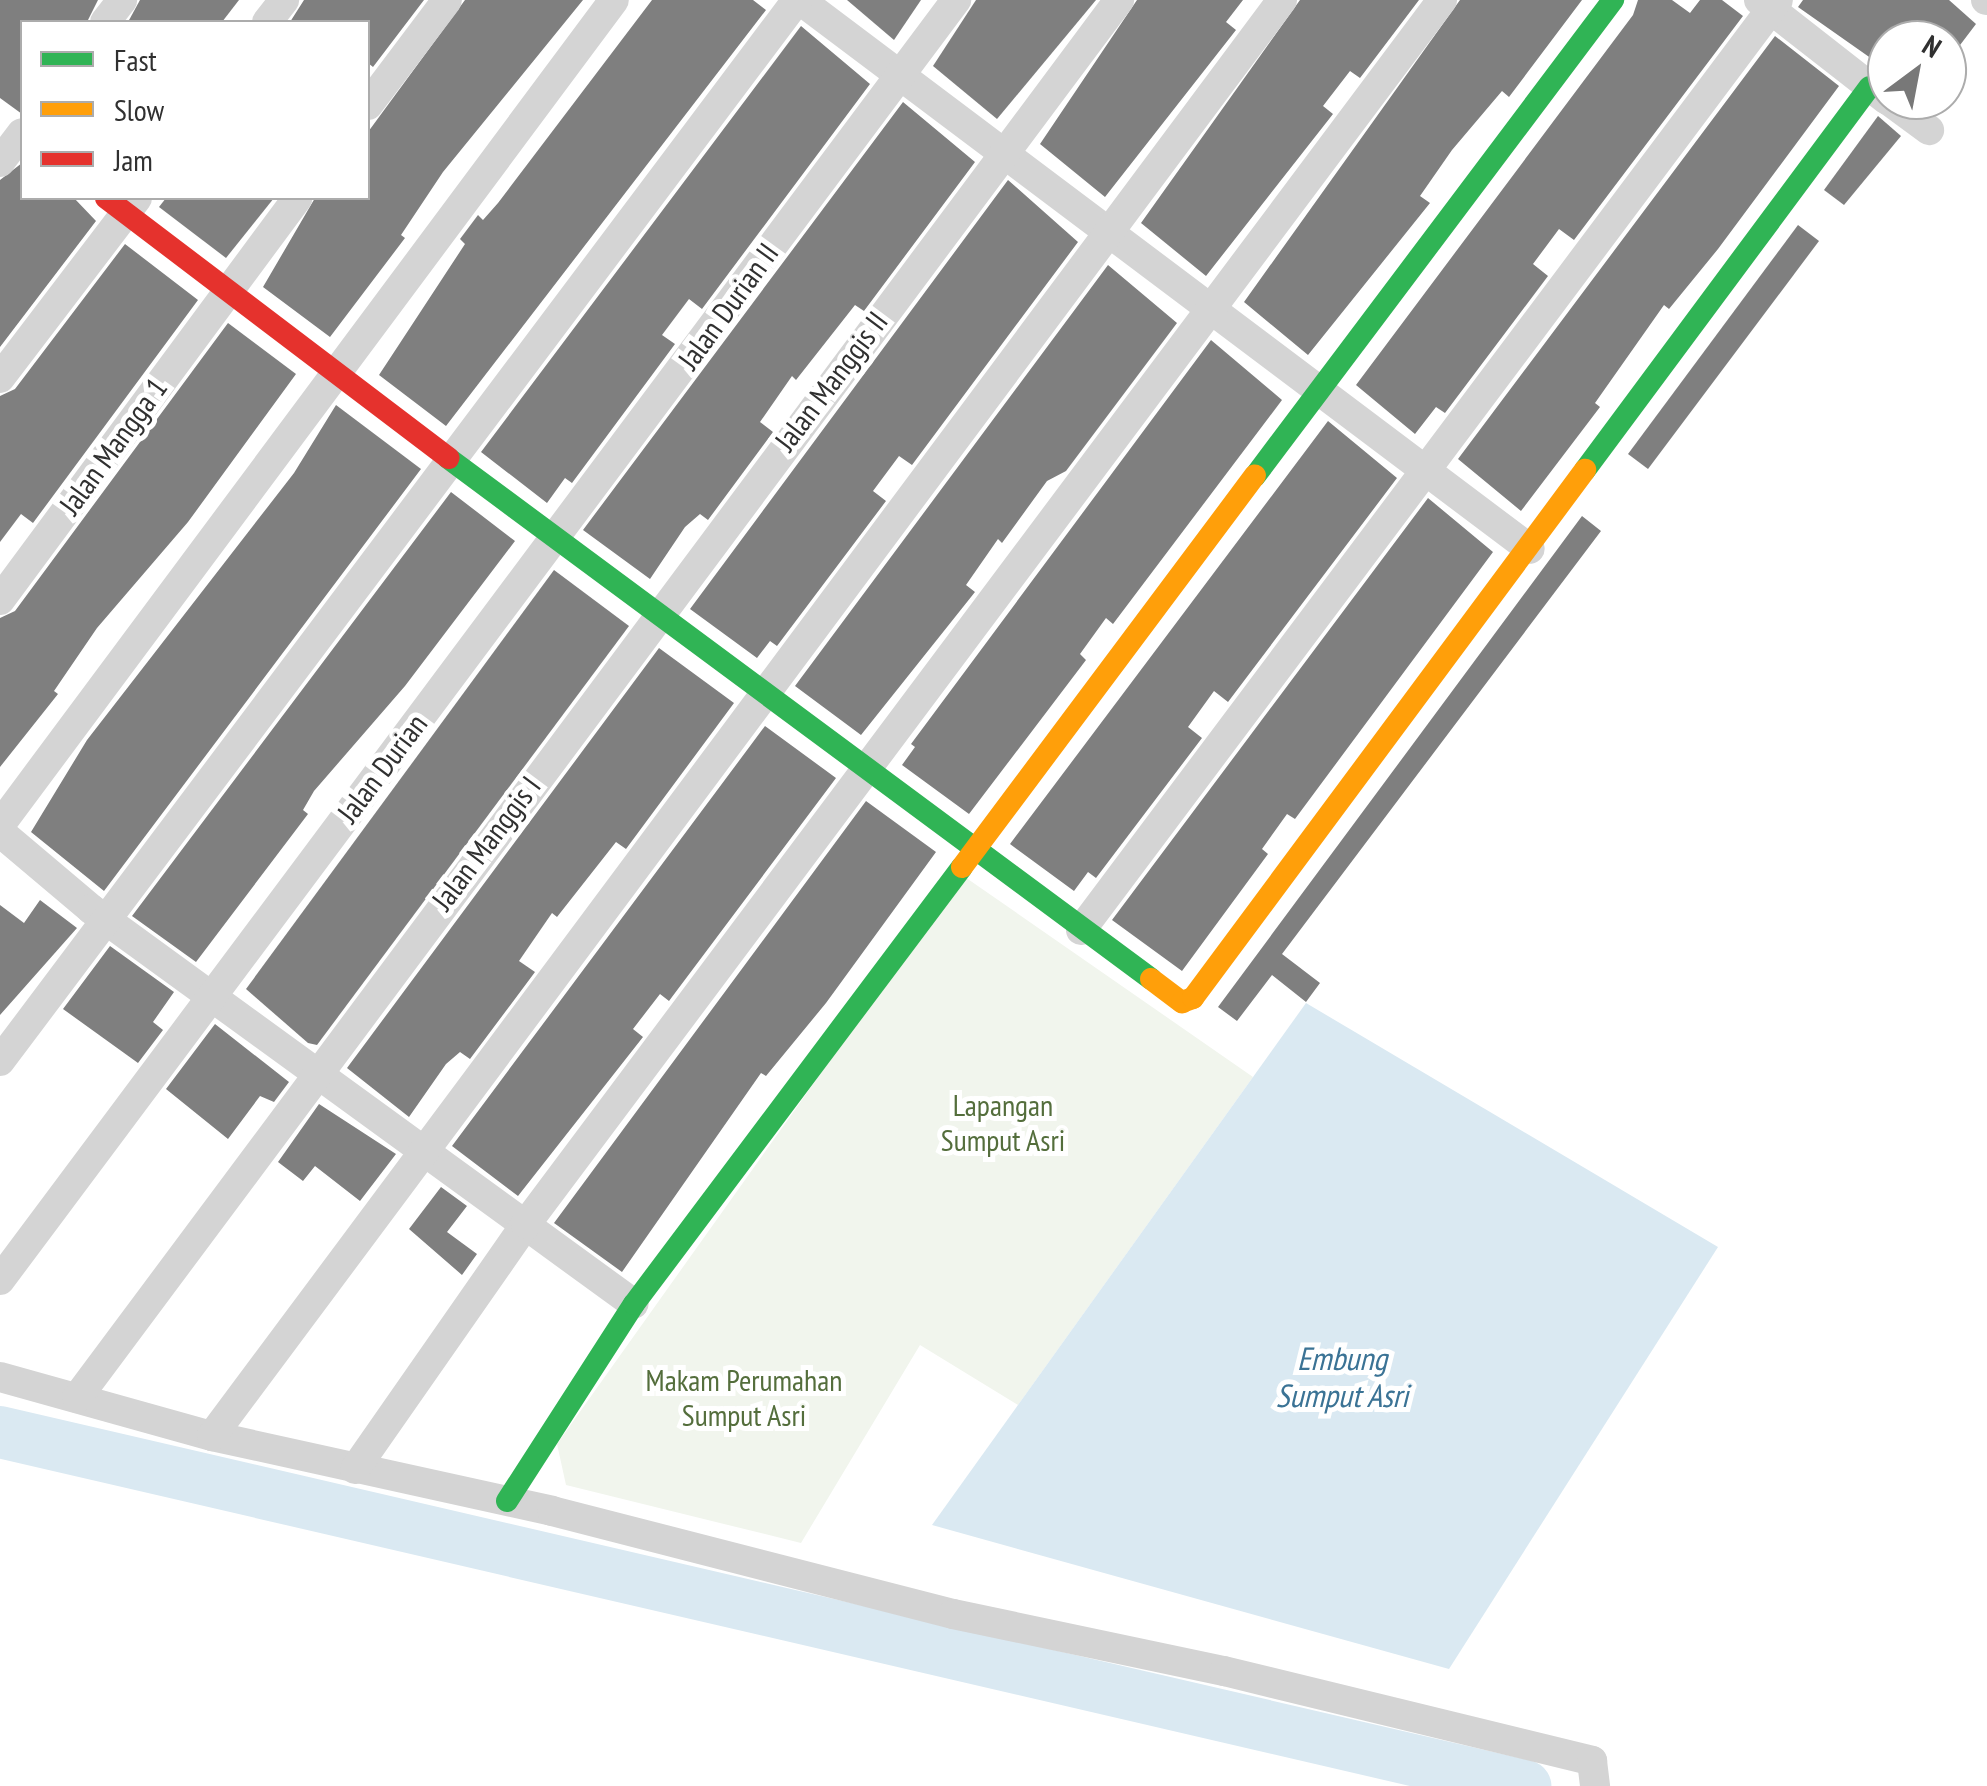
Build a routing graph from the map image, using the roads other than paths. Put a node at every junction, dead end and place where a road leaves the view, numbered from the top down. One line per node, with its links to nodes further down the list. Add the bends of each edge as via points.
1 (122, 0): 12 (street)
2 (284, 0): 13 (street)
3 (447, 0): 16 (street)
4 (614, 0): 30 (street)
5 (798, 0): 14 (street); 33 (street)
6 (956, 0): 14 (street, Jalan Durian II)
7 (1119, 0): 23 (street, Jalan Manggis II)
8 (1282, 0): 27 (street)
9 (1442, 0): 29 (street)
10 (1613, 0): 32 (street)
11 (1769, 3): 15 (street); 34 (street)
12 (107, 20)
13 (269, 20)
14 (900, 72): 23 (street); 35 (street, Jalan Durian II)
15 (1867, 84)
16 (370, 102)
17 (1867, 113): 36 (street)
18 (0, 116): 21 (street)
19 (1915, 120): 20 (street)
20 (1929, 130)
21 (20, 131)
22 (20, 136): 24 (street)
23 (1005, 148): 27 (street); 38 (street, Jalan Manggis II)
24 (0, 162)
25 (295, 200): 28 (street, Jalan Mangga 1)
26 (123, 202): 28 (street); 31 (street)
27 (1108, 228): 29 (street); 39 (street)
28 (226, 292): 30 (street); 37 (street, Jalan Mangga 1)
29 (1210, 306): 32 (street); 40 (street)
30 (339, 371): 33 (street); 41 (street)
31 (0, 378)
32 (1320, 388): 34 (street); 42 (street)
33 (449, 458): 35 (street); 43 (street)
34 (1421, 470): 36 (street); 44 (street)
35 (556, 541): 38 (street); 45 (street, Jalan Durian)
36 (1530, 549): 44 (street, via 1193,998 1172,999)
37 (0, 600)
38 (658, 614): 39 (street); 47 (street, Jalan Manggis I)
39 (762, 693): 40 (street); 48 (street)
40 (865, 769): 42 (street); 49 (street)
41 (0, 829): 43 (street)
42 (977, 855): 44 (street); 51 (street)
43 (104, 918): 45 (street); 46 (street)
44 (1081, 930)
45 (208, 996): 47 (street); 50 (street, Jalan Durian)
46 (0, 1061)
47 (315, 1072): 48 (street); 53 (street, Jalan Manggis I)
48 (424, 1147): 49 (street); 54 (street)
49 (526, 1224): 51 (street); 55 (street)
50 (0, 1280)
51 (634, 1304): 56 (street)
52 (0, 1377): 53 (street)
53 (78, 1398): 54 (street)
54 (212, 1436): 55 (street)
55 (355, 1469): 56 (street)
56 (507, 1501): 57 (street, via 953,1614 1224,1670 1592,1761)
57 (1596, 1780)

